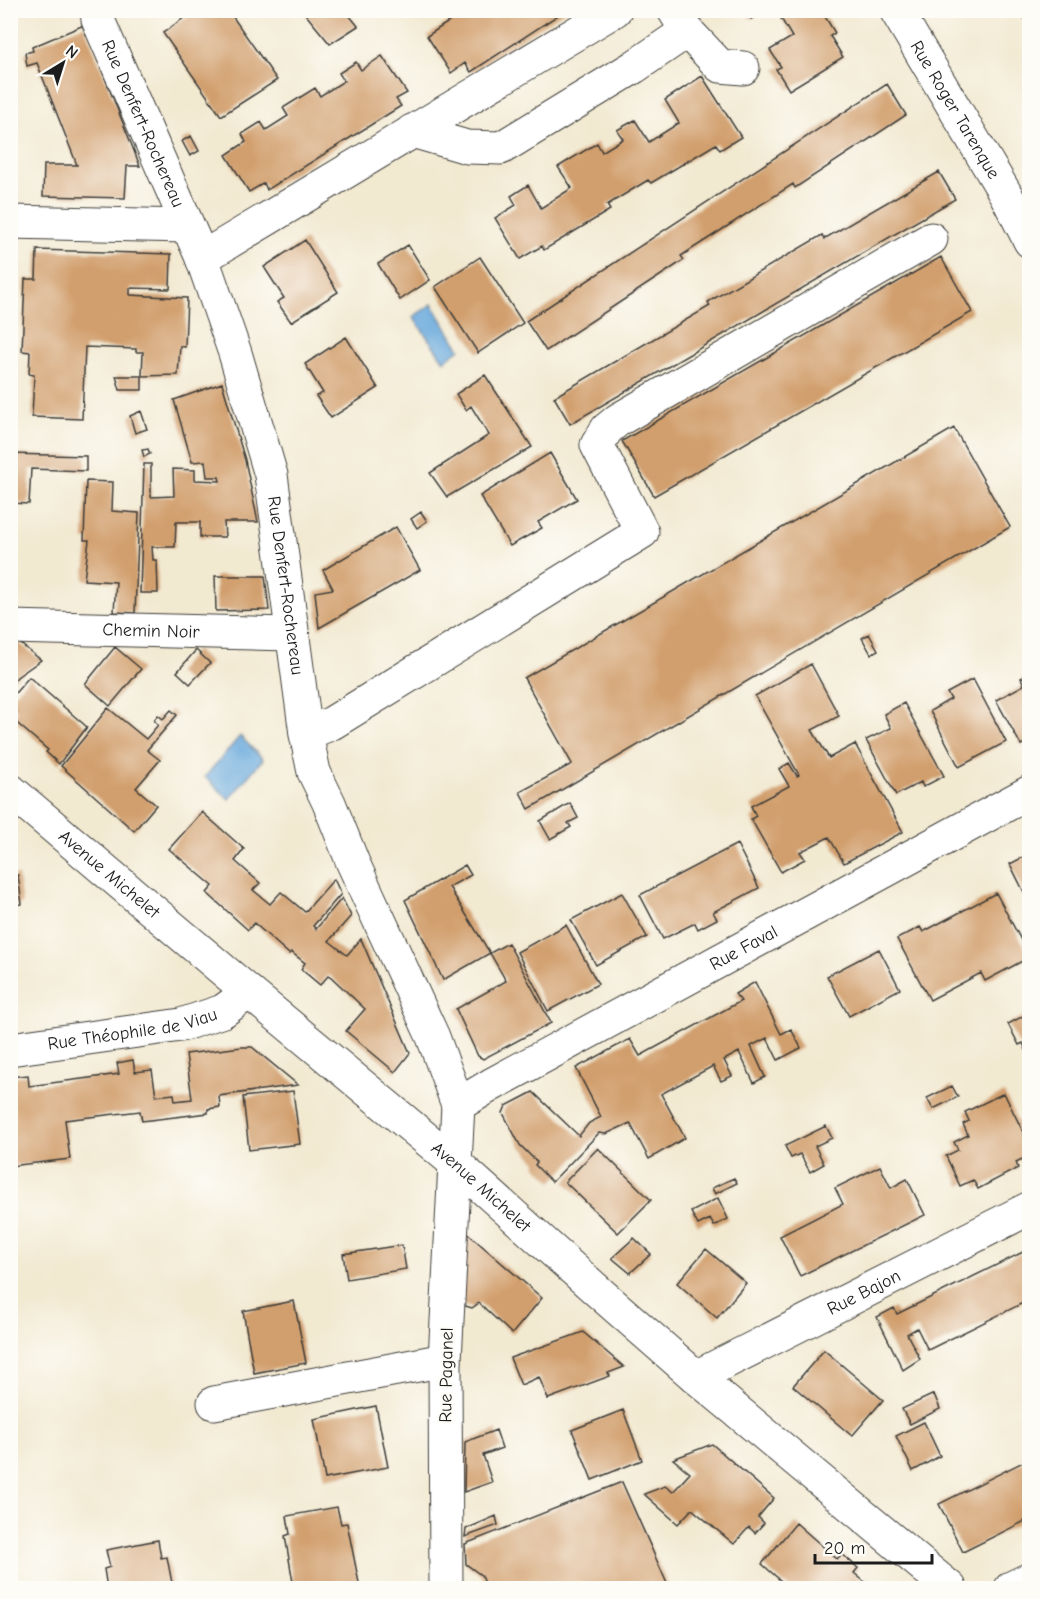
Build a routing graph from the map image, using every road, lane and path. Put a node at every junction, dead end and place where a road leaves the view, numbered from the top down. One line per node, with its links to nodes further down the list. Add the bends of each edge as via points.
1 (97, 10): 8 (street, Rue Denfert-Rochereau)
2 (615, 10): 6 (street)
3 (896, 10): 10 (street, Rue Roger Tarenque)
4 (681, 21): 5 (street, via 720,66); 6 (street, via 634,67 501,148 467,147)
5 (743, 68)
6 (412, 131): 11 (street)
7 (10, 222): 8 (street)
8 (187, 226): 11 (street, Rue Denfert-Rochereau)
9 (931, 239): 14 (street, via 607,429 597,445 642,532 332,723)
10 (1029, 241)
11 (202, 258): 13 (street, Rue Denfert-Rochereau, via 271,475)
12 (10, 627): 13 (street, Chemin Noir)
13 (292, 634): 14 (street, Rue Denfert-Rochereau)
14 (306, 734): 19 (street, Rue Denfert-Rochereau, via 314,772 433,1037)
15 (10, 790): 17 (street, Avenue Michelet)
16 (1029, 792): 19 (street, Rue Faval)
17 (249, 992): 18 (street, Rue Théophile de Viau, via 223,1011 181,1025); 20 (street, Avenue Michelet)
18 (10, 1049)
19 (458, 1105): 20 (street, Rue Denfert-Rochereau)
20 (454, 1162): 22 (street, Rue Paganel); 23 (street, Avenue Michelet)
21 (1029, 1208): 23 (street, Rue Bajon)
22 (445, 1360): 24 (street); 26 (street, Rue Paganel)
23 (696, 1377): 27 (street, Avenue Michelet)
24 (214, 1403)
25 (1029, 1579): 28 (street)
26 (446, 1588)
27 (950, 1588)
28 (1011, 1588)

